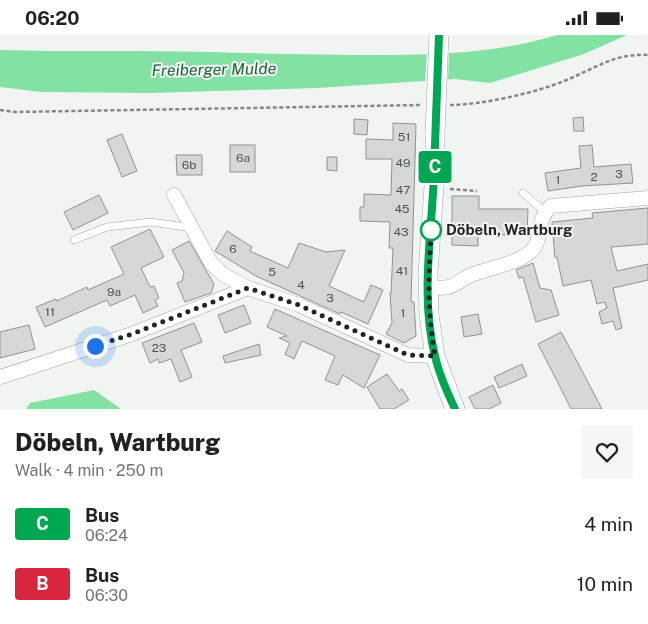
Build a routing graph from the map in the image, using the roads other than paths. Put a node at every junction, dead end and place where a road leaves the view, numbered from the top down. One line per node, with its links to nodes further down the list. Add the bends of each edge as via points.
1 (439, 35): 8 (main road, bridge)
2 (524, 193): 5 (lane)
3 (174, 195): 6 (street)
4 (648, 198): 5 (street, via 551,206)
5 (545, 211): 8 (street, via 534,247 527,255 469,275 446,288)
6 (192, 228): 7 (lane, via 151,222 107,227); 9 (street, via 211,263 224,275)
7 (74, 240)
8 (428, 287): 10 (main road)
9 (248, 288): 10 (street, via 299,305 408,355); 11 (street, via 132,334)
10 (435, 356): 12 (main road)
11 (0, 377)
12 (455, 409)

